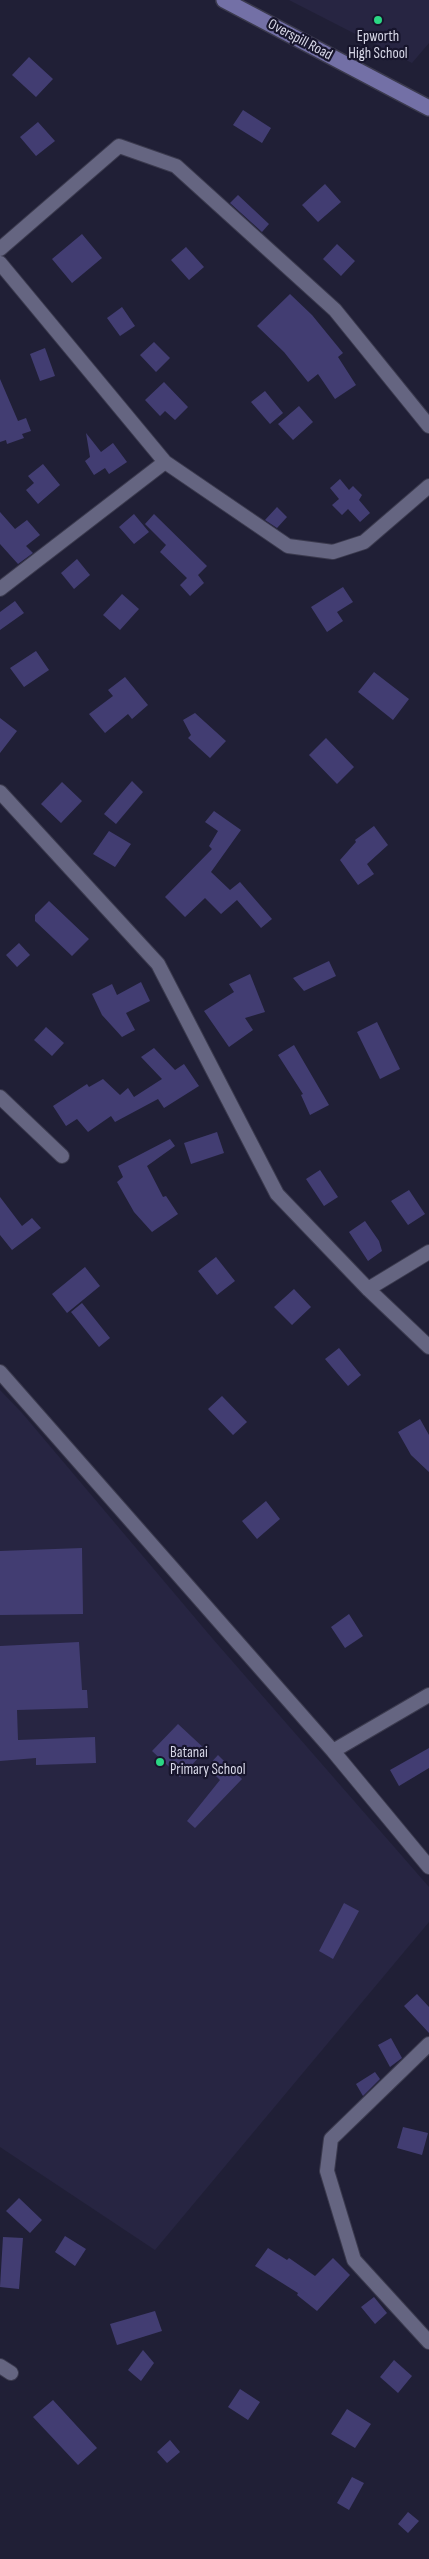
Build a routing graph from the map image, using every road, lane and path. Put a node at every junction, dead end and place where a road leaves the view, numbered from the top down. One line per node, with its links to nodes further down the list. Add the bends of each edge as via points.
1 (224, 0): 2 (street, Overspill Road)
2 (429, 108)
3 (0, 249): 5 (street, via 119,146 176,166 335,310)
4 (0, 263): 6 (street)
5 (429, 426)
6 (164, 462): 7 (street, via 288,546 333,552 364,542); 8 (street)
7 (429, 486)
8 (0, 589)
9 (0, 792): 13 (street, via 158,964 277,1194)
10 (0, 1098): 11 (street)
11 (62, 1156)
12 (429, 1252): 13 (street)
13 (368, 1289): 14 (street)
14 (429, 1347)
15 (0, 1372): 17 (street)
16 (429, 1695): 17 (street)
17 (333, 1751): 18 (street)
18 (429, 1867)
19 (429, 2044): 20 (street, via 331,2139 327,2171 354,2260)
20 (429, 2342)

